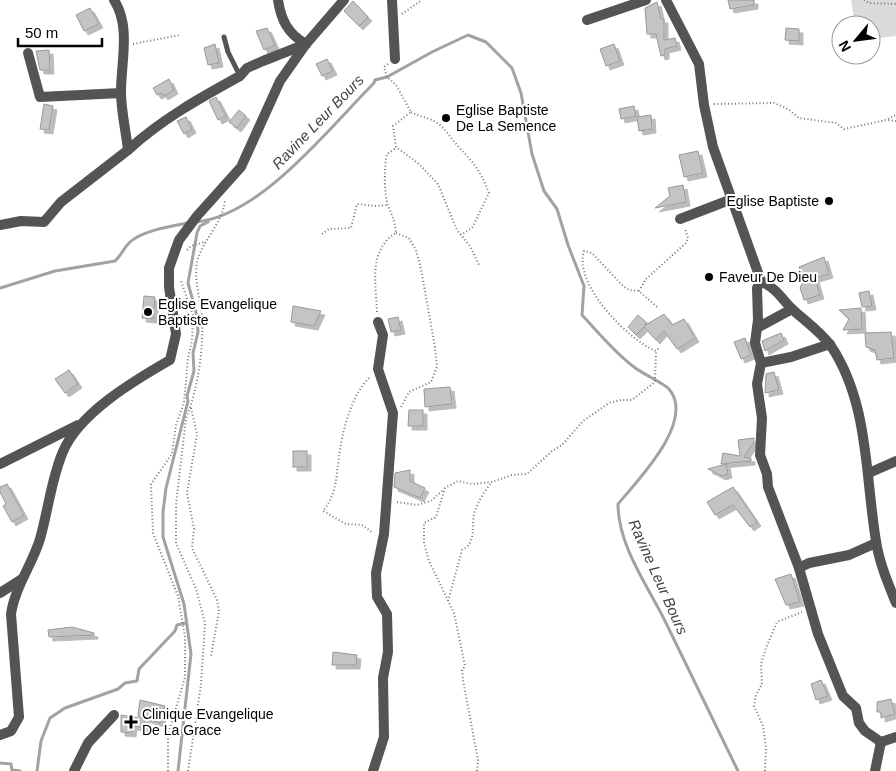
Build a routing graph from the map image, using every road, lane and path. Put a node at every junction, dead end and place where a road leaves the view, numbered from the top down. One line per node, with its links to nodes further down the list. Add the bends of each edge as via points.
1 (114, 0): 15 (street, via 122,12)
2 (278, 0): 14 (street, via 286,26 294,37)
3 (344, 0): 14 (street)
4 (392, 0): 10 (street)
5 (422, 0): 10 (path)
6 (646, 0): 11 (street)
7 (666, 0): 20 (street, via 699,64)
8 (864, 0): 9 (path)
9 (896, 4)
10 (394, 20): 17 (street)
11 (587, 20)
12 (180, 35): 15 (path)
13 (224, 37): 18 (lane)
14 (306, 44): 18 (street, via 247,68); 27 (street, via 280,81 241,167)
15 (124, 46): 19 (street)
16 (28, 53): 19 (street, via 40,97)
17 (396, 59): 21 (path, via 384,67 387,77 396,85)
18 (240, 76): 26 (street, via 181,108)
19 (121, 93): 26 (street)
20 (704, 105): 23 (path, via 774,103 800,118 836,123 844,129); 28 (street, via 713,147)
21 (411, 112): 25 (path, via 393,126); 34 (path, via 433,120 446,131 473,160 489,193 472,228)
22 (896, 115): 23 (path)
23 (886, 120): 24 (path)
24 (896, 121)
25 (396, 147): 29 (path, via 386,154 384,165); 34 (path, via 438,184)
26 (128, 150): 31 (street, via 61,202 44,222 21,221)
27 (228, 181): 35 (path, via 224,214); 52 (street, via 179,240 169,268 176,334 170,360 113,395)
28 (732, 199): 30 (street); 39 (street)
29 (388, 205): 32 (path); 33 (path, via 357,204 351,228 329,228)
30 (680, 219): 40 (path, via 688,238 686,243 646,279)
31 (0, 225)
32 (396, 232): 43 (path, via 384,240 375,263); 51 (path, via 409,238 416,250 431,318 437,366 431,382 409,392 403,406)
33 (322, 234)
34 (461, 235): 37 (path)
35 (205, 242): 36 (path, via 191,246); 50 (path, via 197,263 203,337)
36 (185, 255)
37 (479, 265)
38 (180, 277): 73 (path, via 193,316 184,403 176,425 172,454 151,484 153,533 178,596 185,637 184,677 168,735)
39 (761, 281): 42 (street, via 777,290); 44 (street, via 757,288)
40 (639, 291): 41 (path); 47 (path, via 629,290 592,253 584,251 582,264 586,276 604,307 628,335)
41 (656, 307)
42 (792, 308): 44 (street); 45 (street)
43 (378, 322): 49 (street, via 383,335)
44 (757, 328): 48 (street, via 755,343)
45 (830, 344): 48 (street); 55 (street, via 854,393)
46 (660, 347): 47 (path)
47 (656, 351): 56 (path, via 655,382 644,392 632,400 610,403 584,420 562,445 528,474)
48 (761, 363): 61 (street, via 757,384 762,418 760,455 772,500)
49 (378, 369): 51 (street); 59 (path, via 364,383 348,418 342,438 338,479 332,500 324,511 346,524 354,522 371,529)
50 (191, 406): 67 (path, via 197,434 187,493 194,528 192,548 217,600 218,611); 74 (path, via 186,418 176,505 176,543 196,589 205,623 201,685)
51 (393, 412): 58 (street)
52 (87, 421): 54 (street); 62 (street, via 73,434 62,453 40,541)
53 (896, 461): 55 (street)
54 (0, 464)
55 (869, 473): 60 (street)
56 (492, 482): 57 (path, via 472,484 458,481); 64 (path, via 476,509 471,541 469,547 462,550)
57 (445, 488): 58 (path, via 431,501); 64 (path, via 436,516 424,523 424,543)
58 (385, 505): 59 (street)
59 (382, 543): 75 (street, via 376,573 377,597 387,614 388,652 383,678 384,737)
60 (876, 543): 61 (street); 66 (street)
61 (799, 568): 65 (street)
62 (22, 579): 63 (street); 69 (street, via 11,614 19,717 10,731)
63 (0, 593)
64 (448, 601): 76 (path, via 454,613 465,666 463,680 478,760)
65 (809, 603): 71 (street, via 843,696 856,708 859,723 865,731); 77 (path, via 802,612 777,622 761,664 762,684 754,706 763,726)
66 (896, 603)
67 (210, 656)
68 (114, 715): 72 (street, via 88,743)
69 (0, 735)
70 (896, 737): 71 (street)
71 (881, 742): 78 (street)
72 (74, 771)
73 (168, 771)
74 (188, 771)
75 (373, 771)
76 (477, 771)
77 (765, 771)
78 (875, 771)

